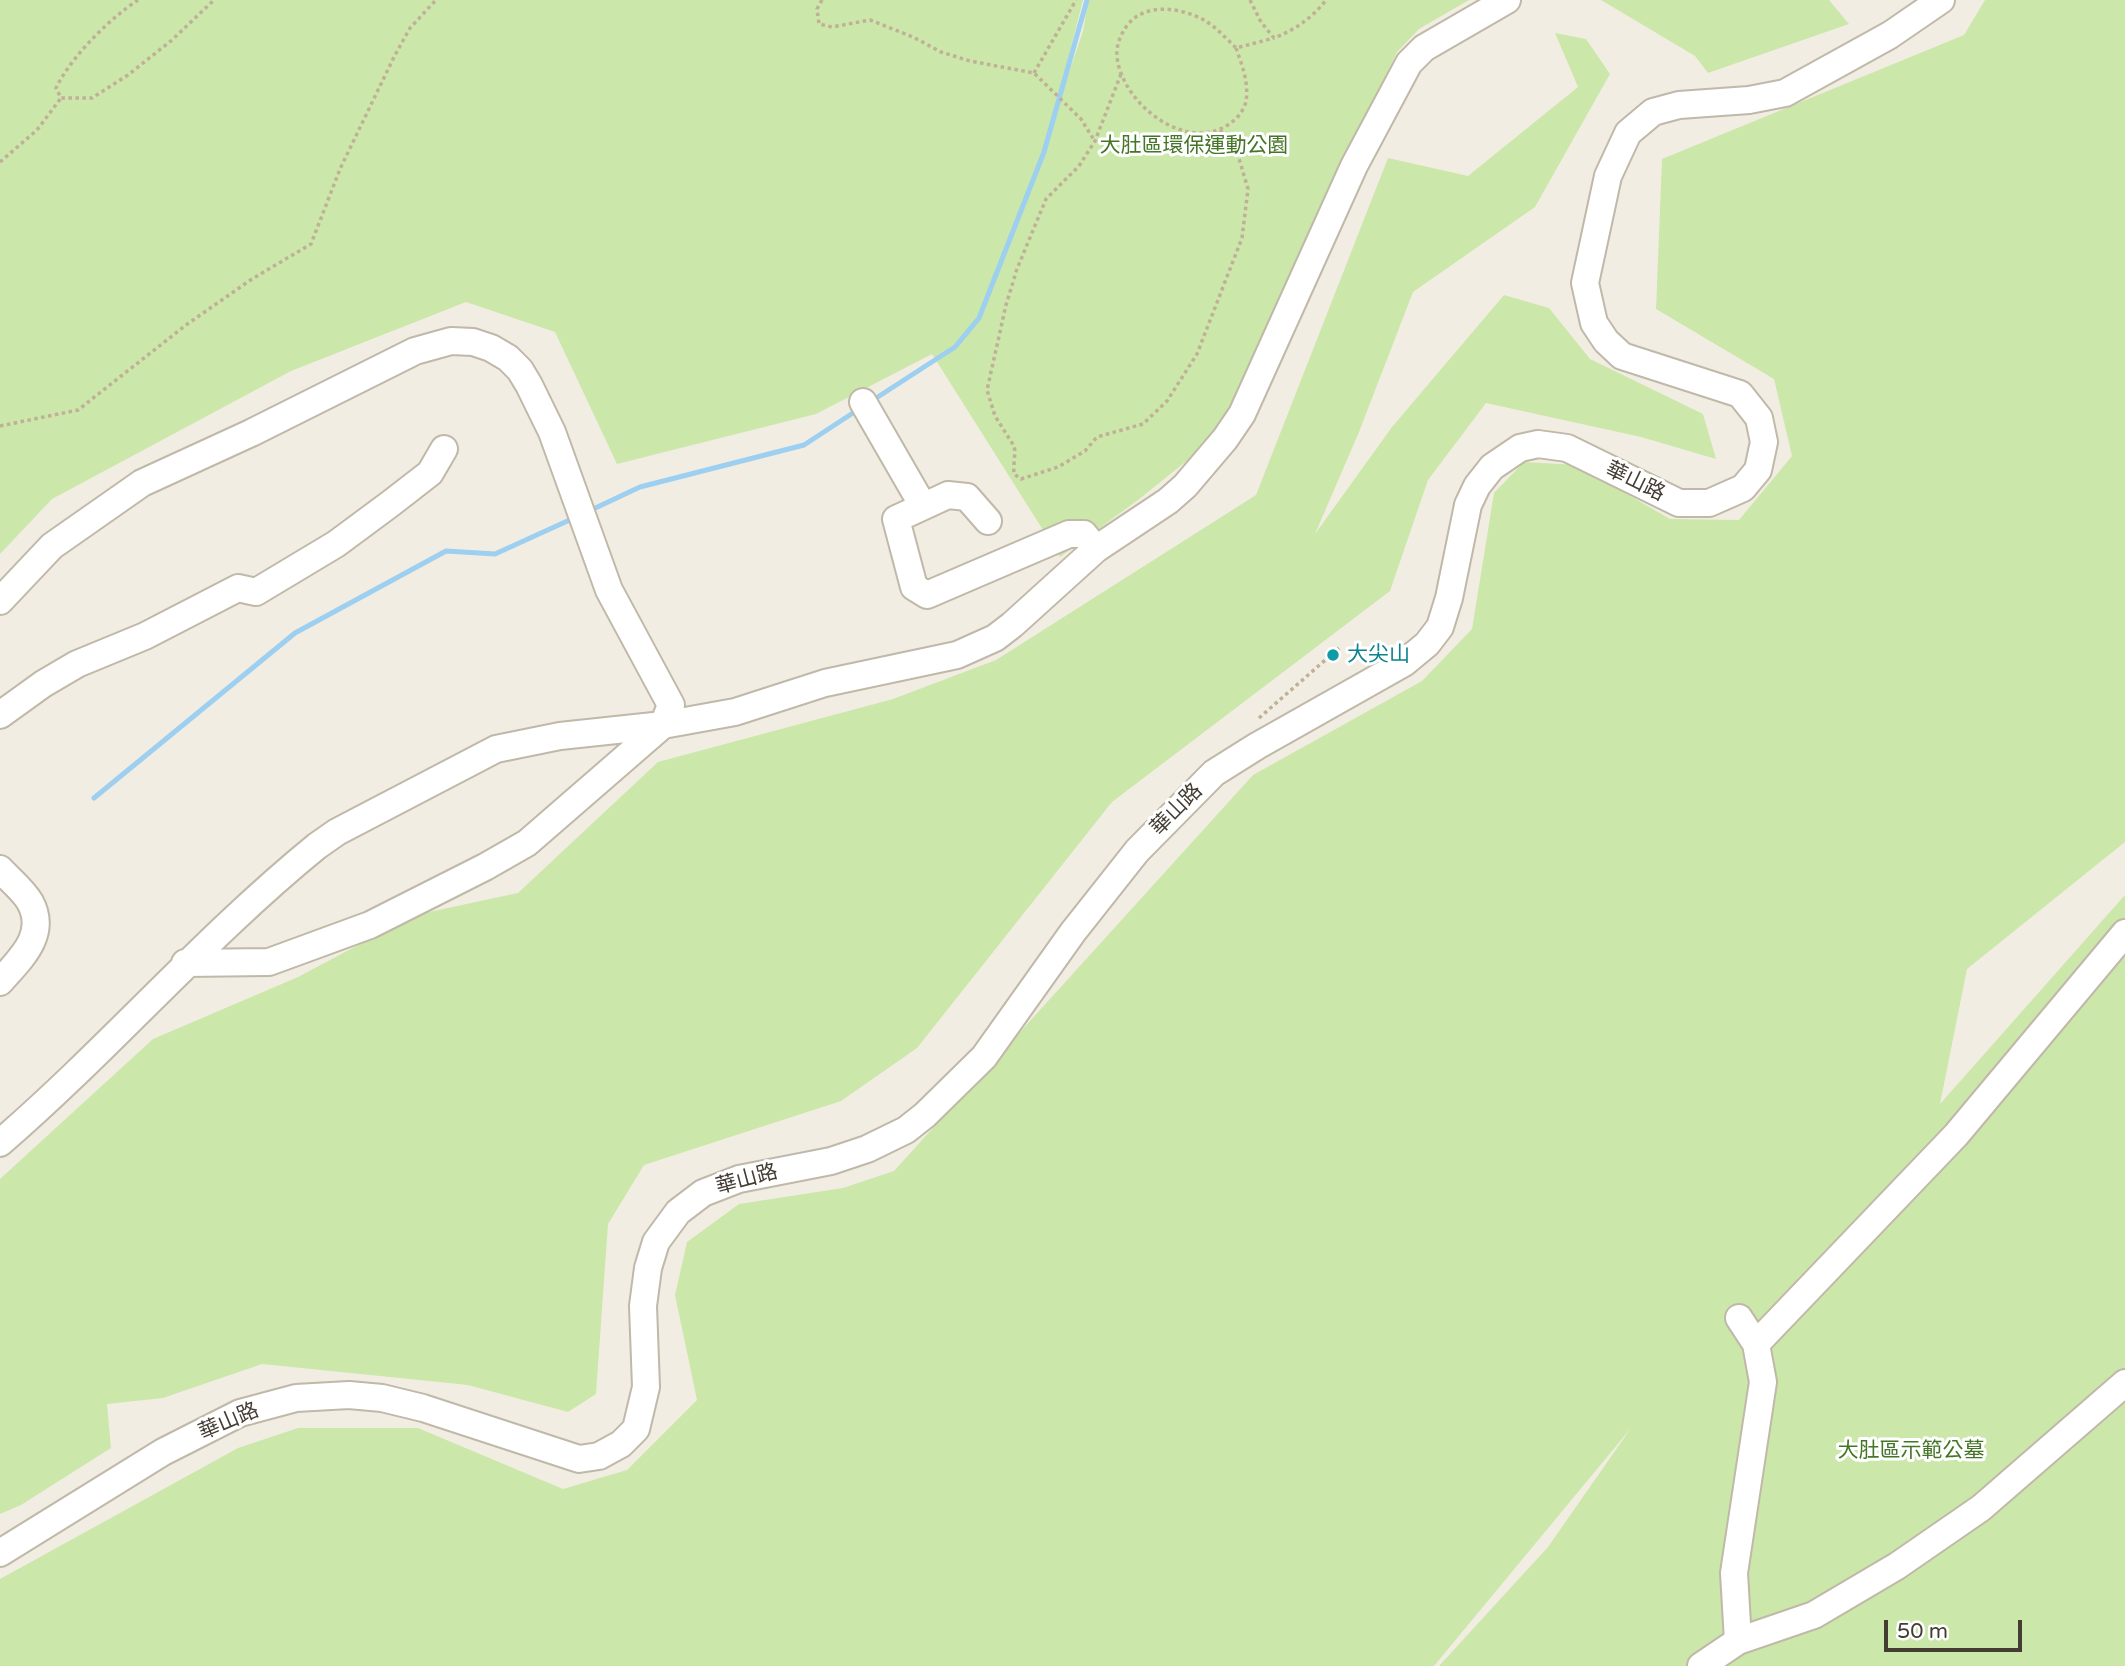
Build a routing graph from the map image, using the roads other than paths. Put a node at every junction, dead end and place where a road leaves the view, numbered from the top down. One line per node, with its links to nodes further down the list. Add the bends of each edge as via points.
1 (1507, 0): 7 (street, via 1424,48 1409,63 1354,166 1242,414 1185,486)
2 (1941, 0): 19 (street, 華山路, via 1890,35 1785,93 1653,112 1628,133 1608,176 1585,283 1594,323 1622,356 1740,394 1759,418 1764,442 1758,470 1743,488 1709,503 1679,503 1567,448 1538,444 1521,448 1492,467 1468,505 1449,598 1440,627 1427,644 1404,663 1214,773 1137,851 984,1057 925,1115 867,1149 739,1179 703,1193 678,1212 656,1242 648,1268 643,1306 646,1387 636,1429 621,1444 599,1456 579,1459 382,1398 296,1398 240,1413 163,1452)
3 (863, 402): 5 (street)
4 (444, 449): 9 (street, via 429,473 337,544 292,572 256,592 238,588 145,636 77,664)
5 (923, 506): 6 (street, via 948,495 967,497); 7 (street, via 896,519 914,587 928,595 1069,534 1084,534)
6 (988, 522)
7 (1096, 549): 10 (street, via 1012,625 966,651 825,682 735,712)
8 (0, 601): 10 (street, via 52,546 142,483 415,351 451,341 473,342 508,358 529,385 552,432 609,590 671,705)
9 (0, 715)
10 (663, 725): 13 (street, via 527,843 370,925 269,962); 13 (street, via 560,736 496,749 317,845)
11 (0, 869): 14 (street, via 29,901 36,931 26,953)
12 (2125, 933): 17 (street, via 1956,1135)
13 (186, 963): 15 (street)
14 (0, 982)
15 (0, 1143)
16 (1739, 1318): 17 (street)
17 (1756, 1344): 20 (street, via 1763,1382 1734,1573)
18 (2125, 1383): 20 (street, via 1981,1508 1897,1566 1814,1615)
19 (0, 1553)
20 (1738, 1641): 21 (street)
21 (1701, 1666)

